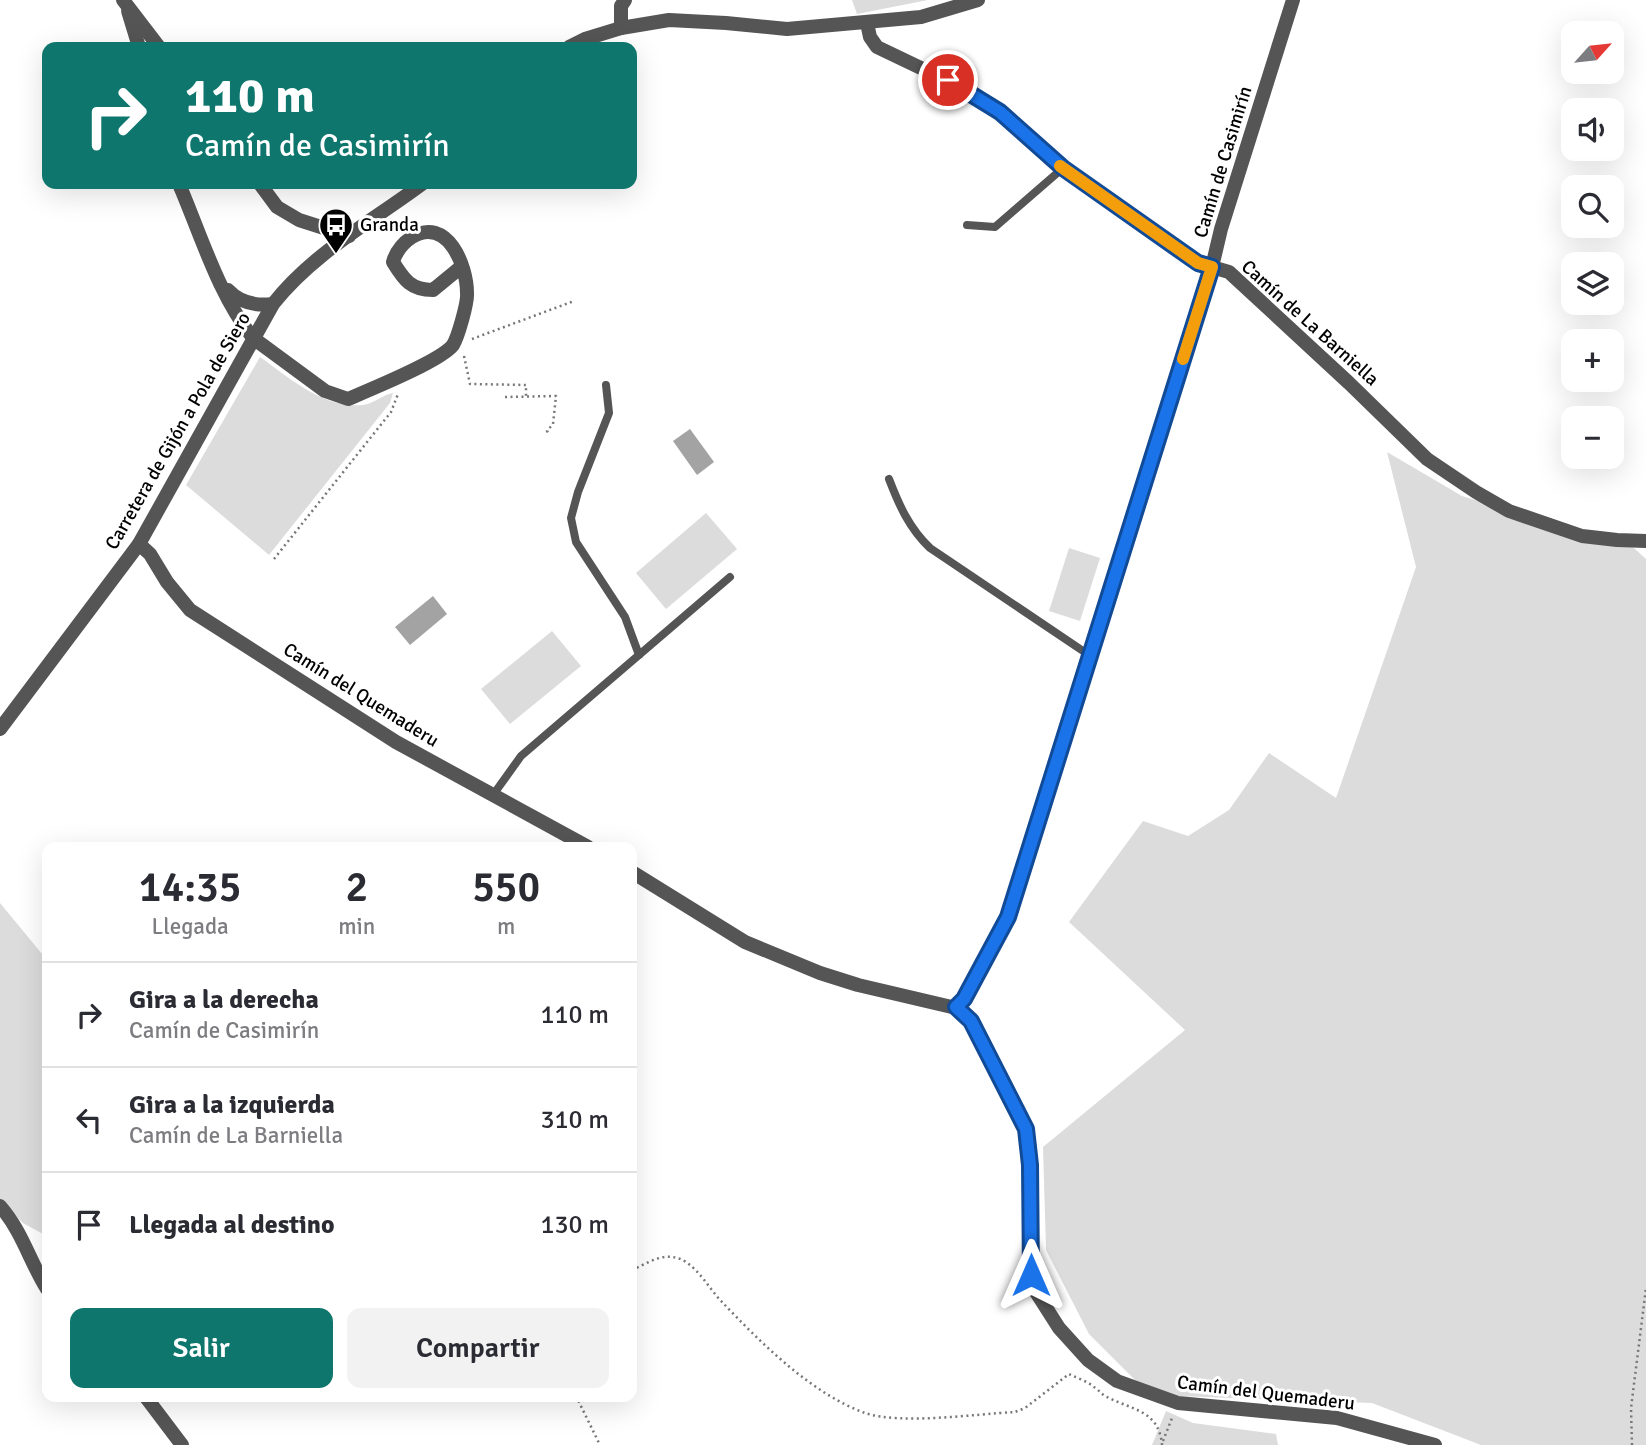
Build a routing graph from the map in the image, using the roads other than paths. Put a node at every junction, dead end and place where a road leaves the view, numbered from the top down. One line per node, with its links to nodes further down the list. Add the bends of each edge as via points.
1 (625, 0): 6 (street)
2 (978, 0): 5 (street, via 921,17)
3 (1293, 0): 19 (street, Camín de Casimirín)
4 (126, 1): 7 (street); 8 (street)
5 (867, 23): 6 (street, via 787,29 670,20); 10 (street, Camín de La Barniella, via 877,47 971,92)
6 (621, 28): 9 (street)
7 (137, 42)
8 (155, 42)
9 (579, 42)
10 (1063, 168): 14 (lane, via 995,227); 19 (street, Camín de La Barniella, via 1198,263)
11 (181, 189): 20 (street)
12 (264, 189): 15 (street, via 277,207)
13 (415, 189): 16 (street, Carretera de Gijón a Pola de Siero)
14 (967, 225)
15 (325, 229): 16 (street); 17 (street)
16 (349, 236): 17 (street, Carretera de Gijón a Pola de Siero)
17 (328, 251): 21 (street, Carretera de Gijón a Pola de Siero)
18 (461, 267): 18 (street, via 446,236 427,232 408,239 393,262 403,279 424,290 433,290); 22 (street, via 468,294 456,345 348,399 325,391)
19 (1212, 267): 25 (street, Camín de La Barniella, via 1229,272 1427,458 1476,492 1509,510 1582,536); 29 (street, Camín de Casimirín)
20 (220, 281): 21 (street, via 235,297 258,306); 22 (street)
21 (273, 304): 22 (street, Carretera de Gijón a Pola de Siero)
22 (253, 338): 26 (street, Carretera de Gijón a Pola de Siero)
23 (606, 385): 28 (lane, via 609,413 571,518 576,542 625,617)
24 (889, 479): 29 (lane, via 901,510 930,548)
25 (1646, 541)
26 (139, 544): 30 (street, Carretera de Gijón a Pola de Siero); 31 (street, Camín del Quemaderu, via 190,610 396,742)
27 (730, 577): 28 (lane)
28 (639, 655): 31 (lane, via 522,756)
29 (1089, 655): 34 (street, Camín de Casimirín, via 1008,917)
30 (0, 729)
31 (493, 795): 32 (street, Camín del Quemaderu)
32 (579, 842)
33 (637, 875): 34 (street, via 745,942 858,985)
34 (956, 1007): 39 (street, Camín del Quemaderu, via 971,1021 1026,1129 1031,1275 1036,1292 1059,1328 1088,1360 1117,1381 1178,1403 1337,1418)
35 (0, 1206): 36 (street, via 14,1222)
36 (42, 1281)
37 (150, 1402): 38 (street)
38 (182, 1445)
39 (1435, 1445)

